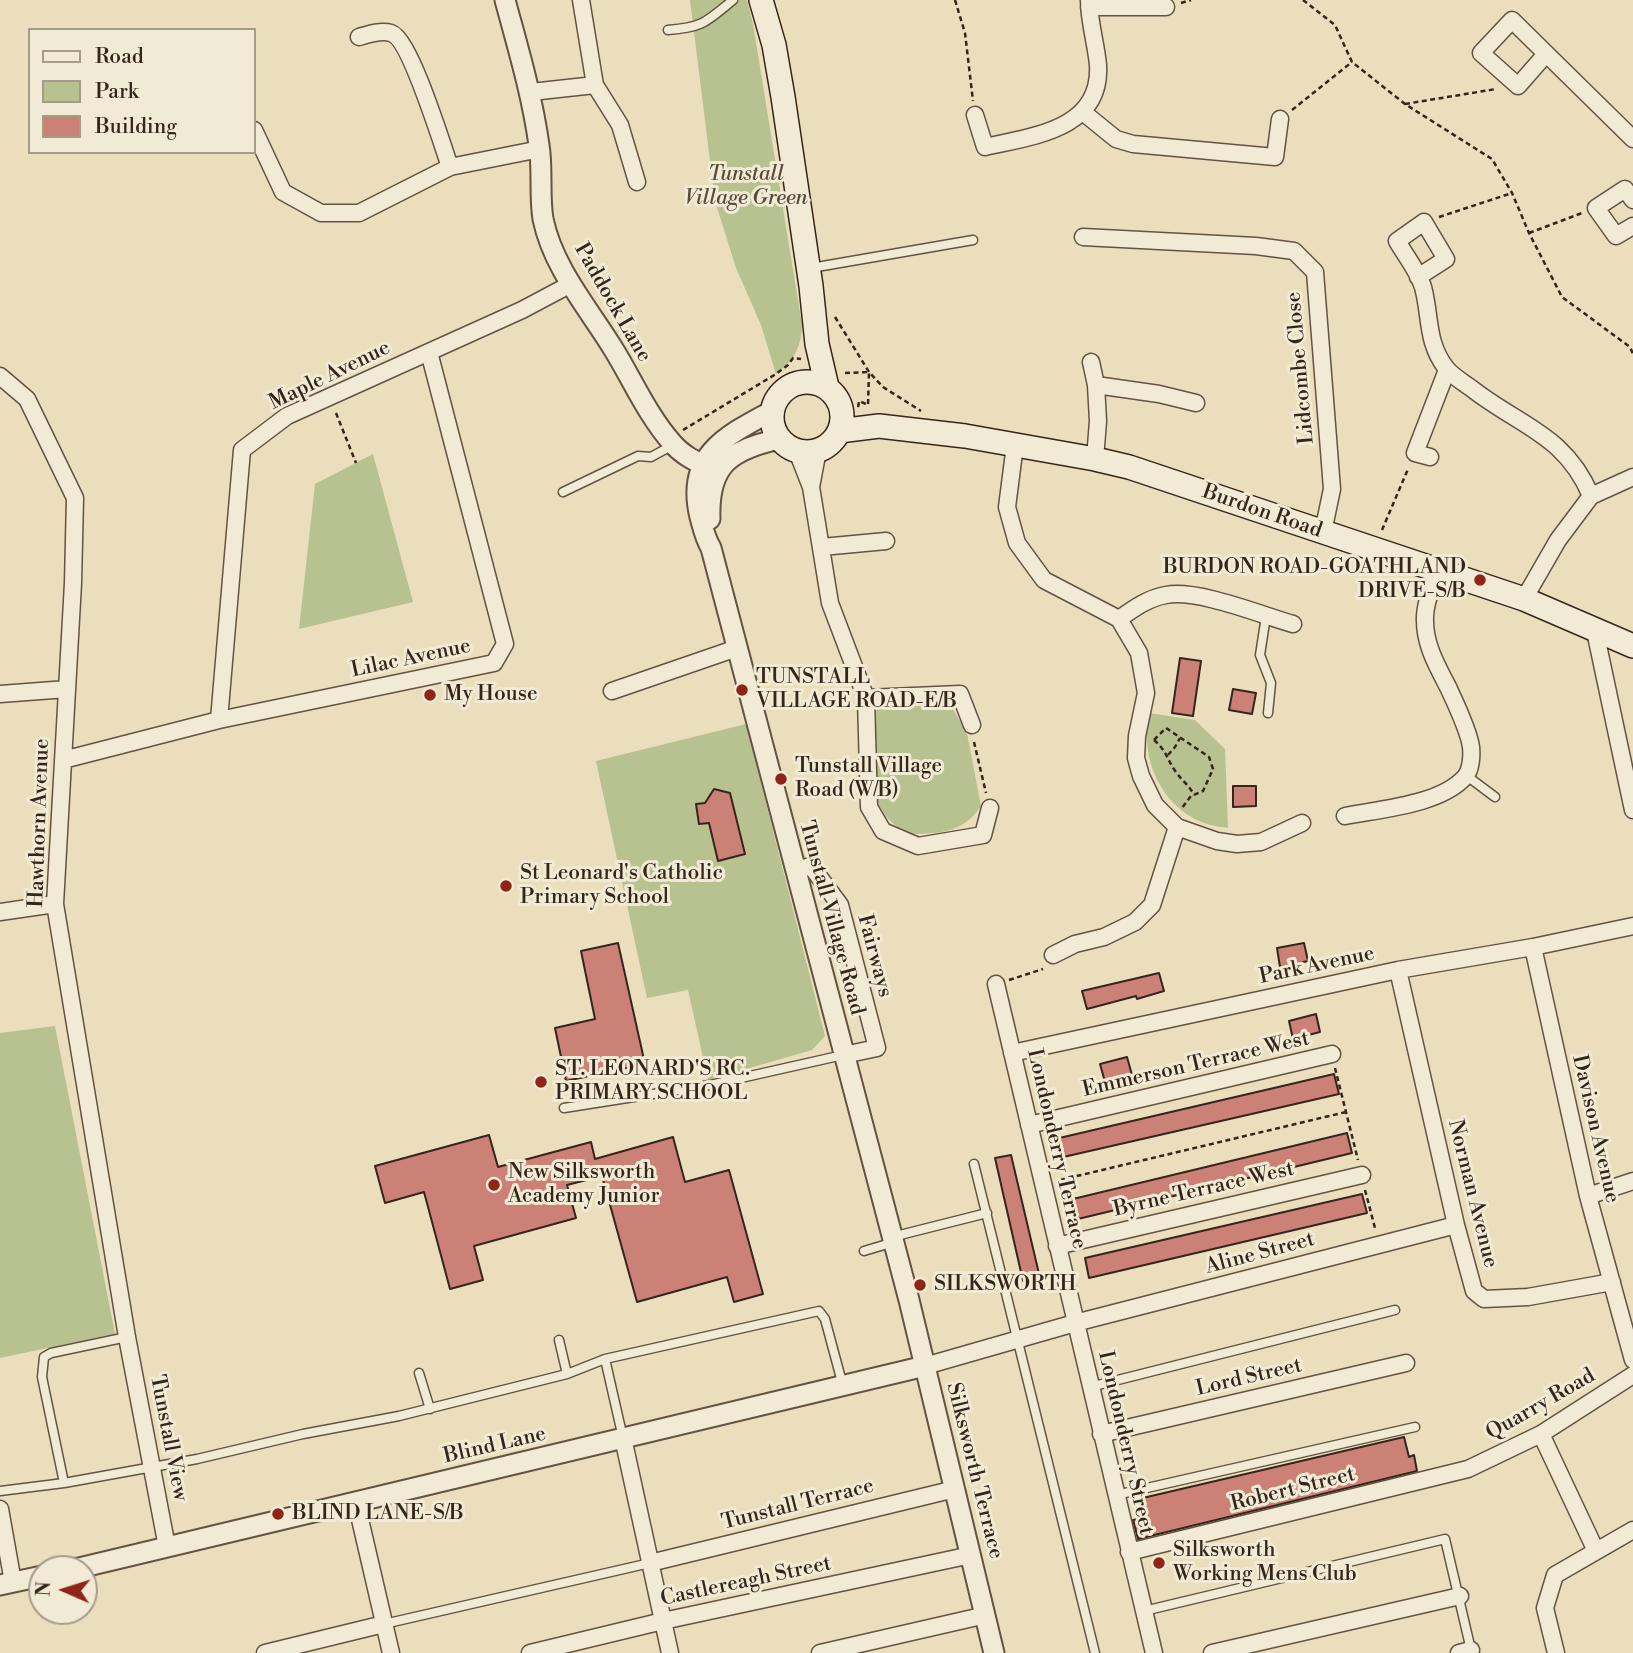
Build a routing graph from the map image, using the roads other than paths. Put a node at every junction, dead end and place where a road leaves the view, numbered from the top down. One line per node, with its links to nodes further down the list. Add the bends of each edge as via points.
1 (505, 0): 11 (street, Paddock Lane)
2 (581, 0): 10 (street)
3 (733, 0): 7 (lane, via 702,25)
4 (761, 0): 24 (main road, via 783,97)
5 (1089, 3): 6 (street); 12 (street, via 1098,80)
6 (1166, 7)
7 (668, 30)
8 (359, 37): 18 (street, via 379,32 400,38)
9 (1546, 54): 9 (street, via 1512,20 1481,53 1518,86); 16 (street)
10 (595, 85): 11 (street); 19 (street, via 620,125)
11 (531, 92): 17 (street, Paddock Lane)
12 (1084, 113): 13 (street, via 1030,137 985,147); 14 (street, via 1116,139 1133,144 1263,157 1275,157)
13 (975, 115)
14 (1280, 119)
15 (256, 134): 18 (street, via 283,192 321,213 359,213)
16 (1633, 139)
17 (540, 149): 18 (street); 26 (street, Paddock Lane, via 544,220)
18 (450, 167)
19 (637, 182)
20 (1633, 200): 21 (street, via 1625,189 1596,208 1616,236)
21 (1633, 226)
22 (1083, 237): 46 (street, Lidcombe Close, via 1294,251 1315,272 1332,489)
23 (973, 240): 24 (lane)
24 (807, 269): 31 (main road)
25 (1418, 278): 25 (street, via 1397,241 1424,222 1446,259); 29 (street, via 1429,335)
26 (571, 284): 27 (street, Maple Avenue); 37 (street, Paddock Lane)
27 (429, 352): 62 (street, Maple Avenue, via 287,416 242,450); 62 (street, Lilac Avenue, via 505,644 494,663)
28 (1091, 362): 32 (street)
29 (1447, 370): 40 (street); 45 (street, via 1554,443 1582,474)
30 (0, 376): 57 (street, Hawthorn Avenue, via 27,399 75,498)
31 (828, 379): 34 (main road, via 796,383 781,393); 35 (main road, Burdon Road); 36 (main road, via 842,412)
32 (1096, 386): 33 (street); 41 (street)
33 (1196, 403)
34 (772, 411): 39 (main road, via 774,430); 42 (street, via 717,445)
35 (878, 426): 36 (main road, Burdon Road); 38 (main road, Burdon Road)
36 (839, 431): 39 (main road, via 831,443)
37 (670, 440): 42 (street, Paddock Lane, via 686,457); 44 (lane, via 651,457 638,456)
38 (1015, 445): 41 (main road, Burdon Road); 52 (street, via 1007,506 1017,543 1044,580)
39 (798, 447): 42 (street, via 756,444); 48 (street)
40 (1422, 455)
41 (1095, 459): 46 (main road, Burdon Road)
42 (710, 469): 56 (street, Tunstall Village Road, via 697,479 696,494)
43 (1633, 477): 45 (street)
44 (563, 492)
45 (1591, 496): 50 (street)
46 (1323, 532): 49 (main road, Burdon Road)
47 (887, 541): 48 (street)
48 (822, 547): 60 (street, via 830,603)
49 (1437, 570): 50 (main road, Burdon Road); 65 (street, via 1425,615 1426,632 1471,744)
50 (1524, 599): 54 (main road, Burdon Road)
51 (1266, 616): 52 (street, via 1199,597 1168,594); 53 (street); 61 (lane, via 1260,655 1271,682)
52 (1119, 619): 71 (street, via 1139,653 1146,693 1136,758 1156,805)
53 (1293, 624)
54 (1595, 631): 55 (main road, Burdon Road); 67 (street)
55 (1633, 646)
56 (737, 648): 58 (street); 72 (street, Tunstall Village Road)
57 (67, 689): 59 (street); 64 (street, Hawthorn Avenue)
58 (612, 691)
59 (0, 694)
60 (866, 698): 63 (street, via 960,694); 68 (street, via 869,807 883,831 918,846 983,835)
61 (1268, 713)
62 (219, 720): 64 (street, Lilac Avenue)
63 (972, 725)
64 (63, 760): 73 (street, Hawthorn Avenue)
65 (1467, 776): 66 (lane); 69 (street, via 1448,791 1422,801)
66 (1495, 797)
67 (1632, 803)
68 (990, 808)
69 (1345, 816)
70 (1302, 823): 71 (street, via 1261,842 1237,844)
71 (1175, 824): 77 (street, via 1152,905 1135,922)
72 (794, 870): 82 (street, Tunstall Village Road); 82 (street, Fairways, via 811,866 839,905 877,1048)
73 (55, 904): 74 (street); 98 (street, Hawthorn Avenue)
74 (0, 912)
75 (1633, 926): 76 (street, Park Avenue)
76 (1533, 947): 78 (street, Park Avenue); 88 (street, Davison Avenue)
77 (1053, 955)
78 (1398, 970): 80 (street, Park Avenue); 90 (street, Norman Avenue)
79 (996, 984): 80 (street, Londonderry Terrace)
80 (1012, 1053): 84 (street, Londonderry Terrace)
81 (1332, 1054): 84 (street, Emmerson Terrace West)
82 (844, 1055): 83 (lane, via 710,1085); 91 (street, Tunstall Village Road)
83 (564, 1108)
84 (1029, 1125): 92 (street, Londonderry Terrace)
85 (974, 1164): 89 (lane)
86 (1362, 1175): 92 (street, Byrne Terrace West)
87 (1633, 1181): 88 (street)
88 (1588, 1196): 94 (street, Davison Avenue)
89 (986, 1213): 91 (lane); 100 (lane)
90 (1456, 1225): 94 (street, Norman Avenue, via 1474,1291 1484,1300); 97 (street, Aline Street)
91 (893, 1240): 93 (lane); 95 (street, Tunstall Village Road)
92 (1056, 1246): 97 (street, Londonderry Terrace)
93 (864, 1251)
94 (1612, 1282): 102 (street, Davison Avenue)
95 (909, 1300): 104 (street, Silksworth Terrace)
96 (1395, 1310): 109 (lane)
97 (1075, 1324): 100 (street, Aline Street); 109 (street, Londonderry Street)
98 (127, 1337): 115 (street, Tunstall View); 117 (lane, via 44,1357 42,1377)
99 (559, 1340): 106 (lane)
100 (1016, 1340): 104 (street, Aline Street); 145 (lane)
101 (605, 1359): 106 (lane); 108 (lane, via 819,1311); 114 (lane)
102 (1633, 1360)
103 (1406, 1363): 112 (street, Lord Street)
104 (925, 1366): 108 (street, Blind Lane); 118 (street, Silksworth Terrace)
105 (419, 1373): 110 (lane)
106 (567, 1374): 110 (lane)
107 (1633, 1375): 113 (street, Quarry Road)
108 (843, 1385): 114 (street, Blind Lane)
109 (1090, 1387): 112 (street, Londonderry Street)
110 (429, 1409): 115 (lane)
111 (1415, 1427): 120 (lane)
112 (1101, 1434): 120 (street, Londonderry Street)
113 (1541, 1434): 116 (street, Quarry Road); 125 (street)
114 (623, 1438): 121 (street, Blind Lane); 128 (street)
115 (152, 1467): 117 (lane); 124 (street, Tunstall View)
116 (1468, 1469): 126 (street, Robert Street)
117 (64, 1483): 119 (lane)
118 (955, 1489): 127 (street, Silksworth Terrace); 128 (street, Tunstall Terrace)
119 (0, 1491)
120 (1116, 1495): 126 (street, Londonderry Street)
121 (356, 1502): 124 (street, Blind Lane); 136 (street)
122 (0, 1509): 131 (street)
123 (1633, 1530): 125 (street)
124 (167, 1548): 129 (street, Blind Lane)
125 (1595, 1551): 148 (street, via 1555,1575 1545,1608)
126 (1129, 1552): 133 (street, Londonderry Street)
127 (971, 1555): 134 (street, Silksworth Terrace); 135 (street, Castlereagh Street)
128 (650, 1563): 135 (street); 136 (lane)
129 (98, 1564)
130 (28, 1579): 131 (street)
131 (7, 1583)
132 (1460, 1596): 133 (lane, via 1445,1539); 138 (lane); 147 (street)
133 (1144, 1611): 146 (street, Londonderry Street)
134 (986, 1615): 143 (street); 144 (street, Silksworth Terrace)
135 (663, 1622): 141 (street, Castlereagh Street); 142 (street)
136 (384, 1624): 137 (street); 140 (street)
137 (288, 1650): 139 (street)
138 (1465, 1652)
139 (265, 1653)
140 (391, 1653)
141 (530, 1653)
142 (670, 1653)
143 (820, 1653)
144 (994, 1653)
145 (1095, 1653)
146 (1154, 1653)
147 (1212, 1653)
148 (1556, 1653)

